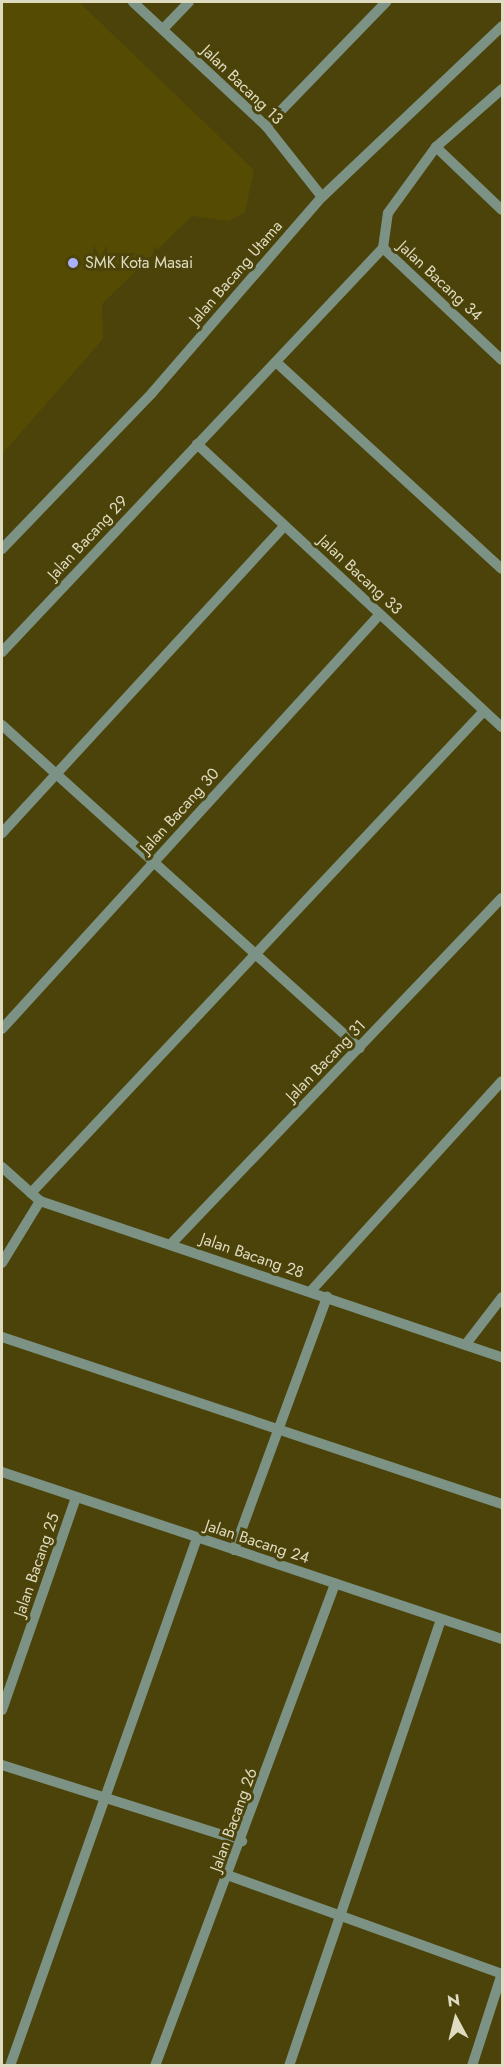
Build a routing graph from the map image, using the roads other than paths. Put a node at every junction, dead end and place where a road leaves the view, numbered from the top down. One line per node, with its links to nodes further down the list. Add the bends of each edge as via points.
1 (133, 2): 5 (street, Jalan Bacang 13)
2 (189, 2): 5 (street)
3 (386, 2): 7 (street)
4 (502, 26): 9 (street, Jalan Bacang Utama)
5 (163, 29): 7 (street, Jalan Bacang 13)
6 (502, 89): 8 (street)
7 (266, 126): 9 (street, Jalan Bacang 13)
8 (436, 147): 10 (street); 11 (street, via 388,213)
9 (322, 197): 17 (street, Jalan Bacang Utama, via 152,393)
10 (502, 210)
11 (383, 248): 12 (street, Jalan Bacang 34); 13 (street, Jalan Bacang 29)
12 (502, 360)
13 (276, 362): 14 (street, Jalan Bacang 29); 19 (street)
14 (197, 444): 15 (street, Jalan Bacang 33); 21 (street, Jalan Bacang 29)
15 (284, 526): 20 (street, Jalan Bacang 33); 25 (street)
16 (2, 531): 17 (street)
17 (10, 540): 18 (street, Jalan Bacang Utama)
18 (2, 549)
19 (502, 569)
20 (380, 614): 22 (street, Jalan Bacang 33); 27 (street, Jalan Bacang 30)
21 (2, 652)
22 (484, 711): 24 (street, Jalan Bacang 33); 29 (street)
23 (2, 725): 25 (street)
24 (502, 728)
25 (55, 773): 26 (street); 27 (street)
26 (2, 833)
27 (153, 862): 29 (street); 30 (street, Jalan Bacang 30)
28 (502, 898): 31 (street, Jalan Bacang 31)
29 (256, 954): 31 (street); 34 (street)
30 (2, 1029)
31 (360, 1048): 36 (street, Jalan Bacang 31)
32 (502, 1081): 38 (street)
33 (2, 1167): 34 (street, Jalan Bacang 28)
34 (31, 1193): 35 (street, Jalan Bacang 28)
35 (40, 1201): 36 (street, Jalan Bacang 28); 37 (street)
36 (171, 1244): 38 (street, Jalan Bacang 28)
37 (2, 1263)
38 (310, 1292): 39 (street, Jalan Bacang 28)
39 (327, 1297): 42 (street, Jalan Bacang 28); 44 (street)
40 (502, 1297): 42 (street)
41 (2, 1337): 44 (street)
42 (466, 1344): 43 (street, Jalan Bacang 28)
43 (502, 1357)
44 (274, 1428): 47 (street); 49 (street)
45 (2, 1472): 46 (street, Jalan Bacang 24)
46 (76, 1497): 48 (street, Jalan Bacang 24); 53 (street, Jalan Bacang 25)
47 (502, 1504)
48 (197, 1538): 49 (street, Jalan Bacang 24); 55 (street)
49 (234, 1550): 50 (street, Jalan Bacang 24)
50 (335, 1584): 51 (street, Jalan Bacang 24); 56 (street, Jalan Bacang 26)
51 (441, 1619): 52 (street, Jalan Bacang 24); 58 (street)
52 (502, 1639)
53 (2, 1710)
54 (2, 1765): 55 (street)
55 (105, 1798): 56 (street); 60 (street)
56 (242, 1841): 57 (street, Jalan Bacang 26)
57 (230, 1876): 58 (street); 61 (street, Jalan Bacang 26)
58 (341, 1917): 59 (street); 62 (street)
59 (502, 1973): 63 (street)
60 (10, 2066)
61 (155, 2066)
62 (289, 2066)
63 (472, 2066)

